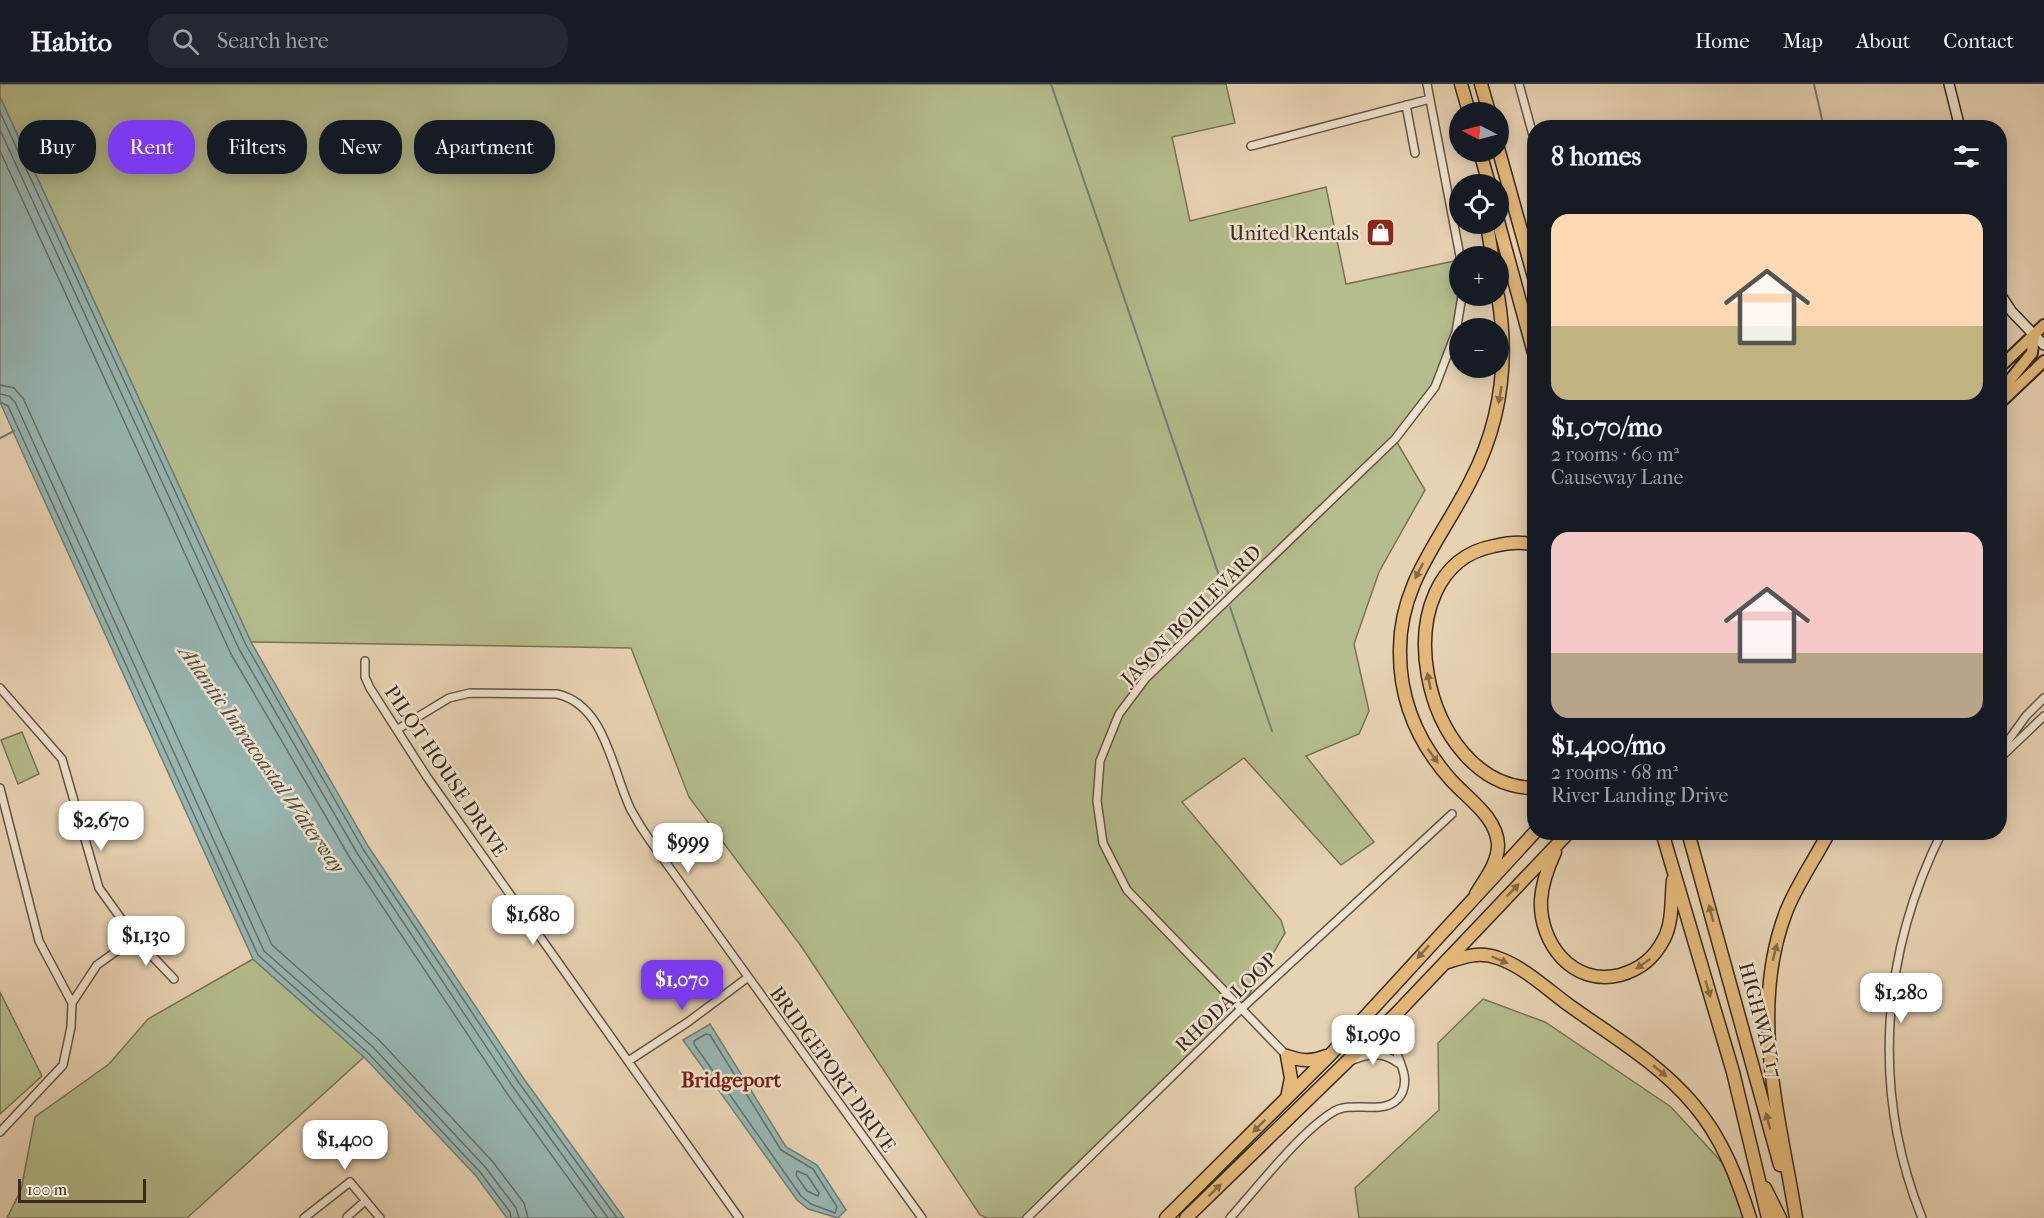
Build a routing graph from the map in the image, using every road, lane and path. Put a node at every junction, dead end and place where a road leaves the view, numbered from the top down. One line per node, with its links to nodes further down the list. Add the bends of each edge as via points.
1 (1427, 84): 6 (street)
2 (1461, 84): 7 (highway)
3 (1481, 84): 8 (highway)
4 (1519, 84): 10 (street)
5 (1949, 84): 11 (street)
6 (1430, 99): 9 (street); 18 (street)
7 (1466, 102)
8 (1486, 102)
9 (1406, 105): 12 (street); 13 (street)
10 (1529, 120)
11 (1958, 120)
12 (1251, 146)
13 (1415, 153)
14 (1502, 162): 15 (highway)
15 (1514, 202): 16 (highway); 19 (highway)
16 (1527, 229)
17 (1502, 234): 24 (highway)
18 (1458, 246)
19 (1527, 251)
20 (2007, 302): 25 (street)
21 (1460, 306): 56 (street, JASON BOULEVARD, via 1456,332 1435,387 1395,439 1146,678 1119,714 1100,761 1097,801 1103,843 1127,890)
22 (1499, 306): 50 (highway, one-way to 50, via 1503,356 1501,392 1492,430 1471,481 1416,574 1400,624 1401,677 1420,736 1452,782 1491,822 1498,842 1494,863)
23 (2044, 325): 25 (main road)
24 (1527, 327)
25 (2034, 335): 26 (street); 27 (main road); 29 (main road, via 2032,353)
26 (2044, 345)
27 (2007, 360)
28 (2044, 361): 30 (main road)
29 (2007, 383)
30 (2007, 396)
31 (1527, 545): 39 (highway, one-way to 31, via 1506,784 1486,773 1452,740 1431,693 1426,652 1426,633 1435,596 1453,566 1481,548 1504,543)
32 (364, 661): 36 (street, PILOT HOUSE DRIVE, via 370,688)
33 (0, 688): 51 (street, via 62,759 99,888)
34 (2044, 698): 37 (street)
35 (2044, 716): 38 (street)
36 (398, 729): 53 (street, BRIDGEPORT DRIVE, via 449,698 470,693 557,694 580,704 598,727 632,811); 60 (street, PILOT HOUSE DRIVE, via 427,777)
37 (2007, 742)
38 (2007, 751)
39 (1527, 787)
40 (0, 788): 55 (street, via 39,941)
41 (1452, 814): 56 (street, RHODA LOOP)
42 (1527, 840): 50 (highway)
43 (1562, 840): 52 (highway, one-way to 43)
44 (1564, 840): 49 (highway, one-way to 44, via 1670,921 1656,953 1630,972 1609,978 1589,976 1558,955 1542,921 1544,883)
45 (1664, 840): 49 (highway, HIGHWAY 17)
46 (1690, 840): 79 (highway, HIGHWAY 17, one-way to 46)
47 (1824, 840): 79 (highway, one-way to 47, via 1771,1069 1768,992 1786,913)
48 (1939, 840): 80 (street, via 1902,936 1889,1012 1894,1120)
49 (1674, 873): 65 (highway, HIGHWAY 17, one-way to 65, via 1733,1072)
50 (1476, 894): 58 (highway, one-way to 58)
51 (135, 938): 54 (street); 55 (street, via 97,965)
52 (1444, 963): 57 (highway); 76 (highway, one-way to 76, via 1477,954 1499,958 1661,1070 1694,1105 1719,1140)
53 (747, 978): 60 (street); 71 (street, BRIDGEPORT DRIVE)
54 (174, 979)
55 (72, 1004): 64 (street, via 63,1065)
56 (1240, 1010): 59 (street, JASON BOULEVARD); 72 (street, RHODA LOOP)
57 (1398, 1012): 61 (highway); 62 (street, via 1391,1034)
58 (1330, 1055): 59 (highway, via 1313,1061); 63 (highway)
59 (1287, 1056): 63 (highway, via 1291,1078)
60 (630, 1060): 70 (street, PILOT HOUSE DRIVE)
61 (1348, 1062): 62 (street, via 1382,1054); 74 (highway, one-way to 61)
62 (1401, 1065): 75 (street, via 1404,1085 1394,1103 1334,1111 1303,1138)
63 (1287, 1098): 73 (highway, one-way to 73)
64 (0, 1132)
65 (1754, 1165): 77 (highway, HIGHWAY 17); 78 (highway)
66 (365, 1201): 67 (street, via 350,1182); 68 (street); 69 (street)
67 (304, 1218)
68 (346, 1218)
69 (380, 1218)
70 (739, 1218)
71 (922, 1218)
72 (1027, 1218)
73 (1166, 1218)
74 (1186, 1218)
75 (1230, 1218)
76 (1750, 1218)
77 (1768, 1218)
78 (1780, 1218)
79 (1796, 1218)
80 (1922, 1218)

